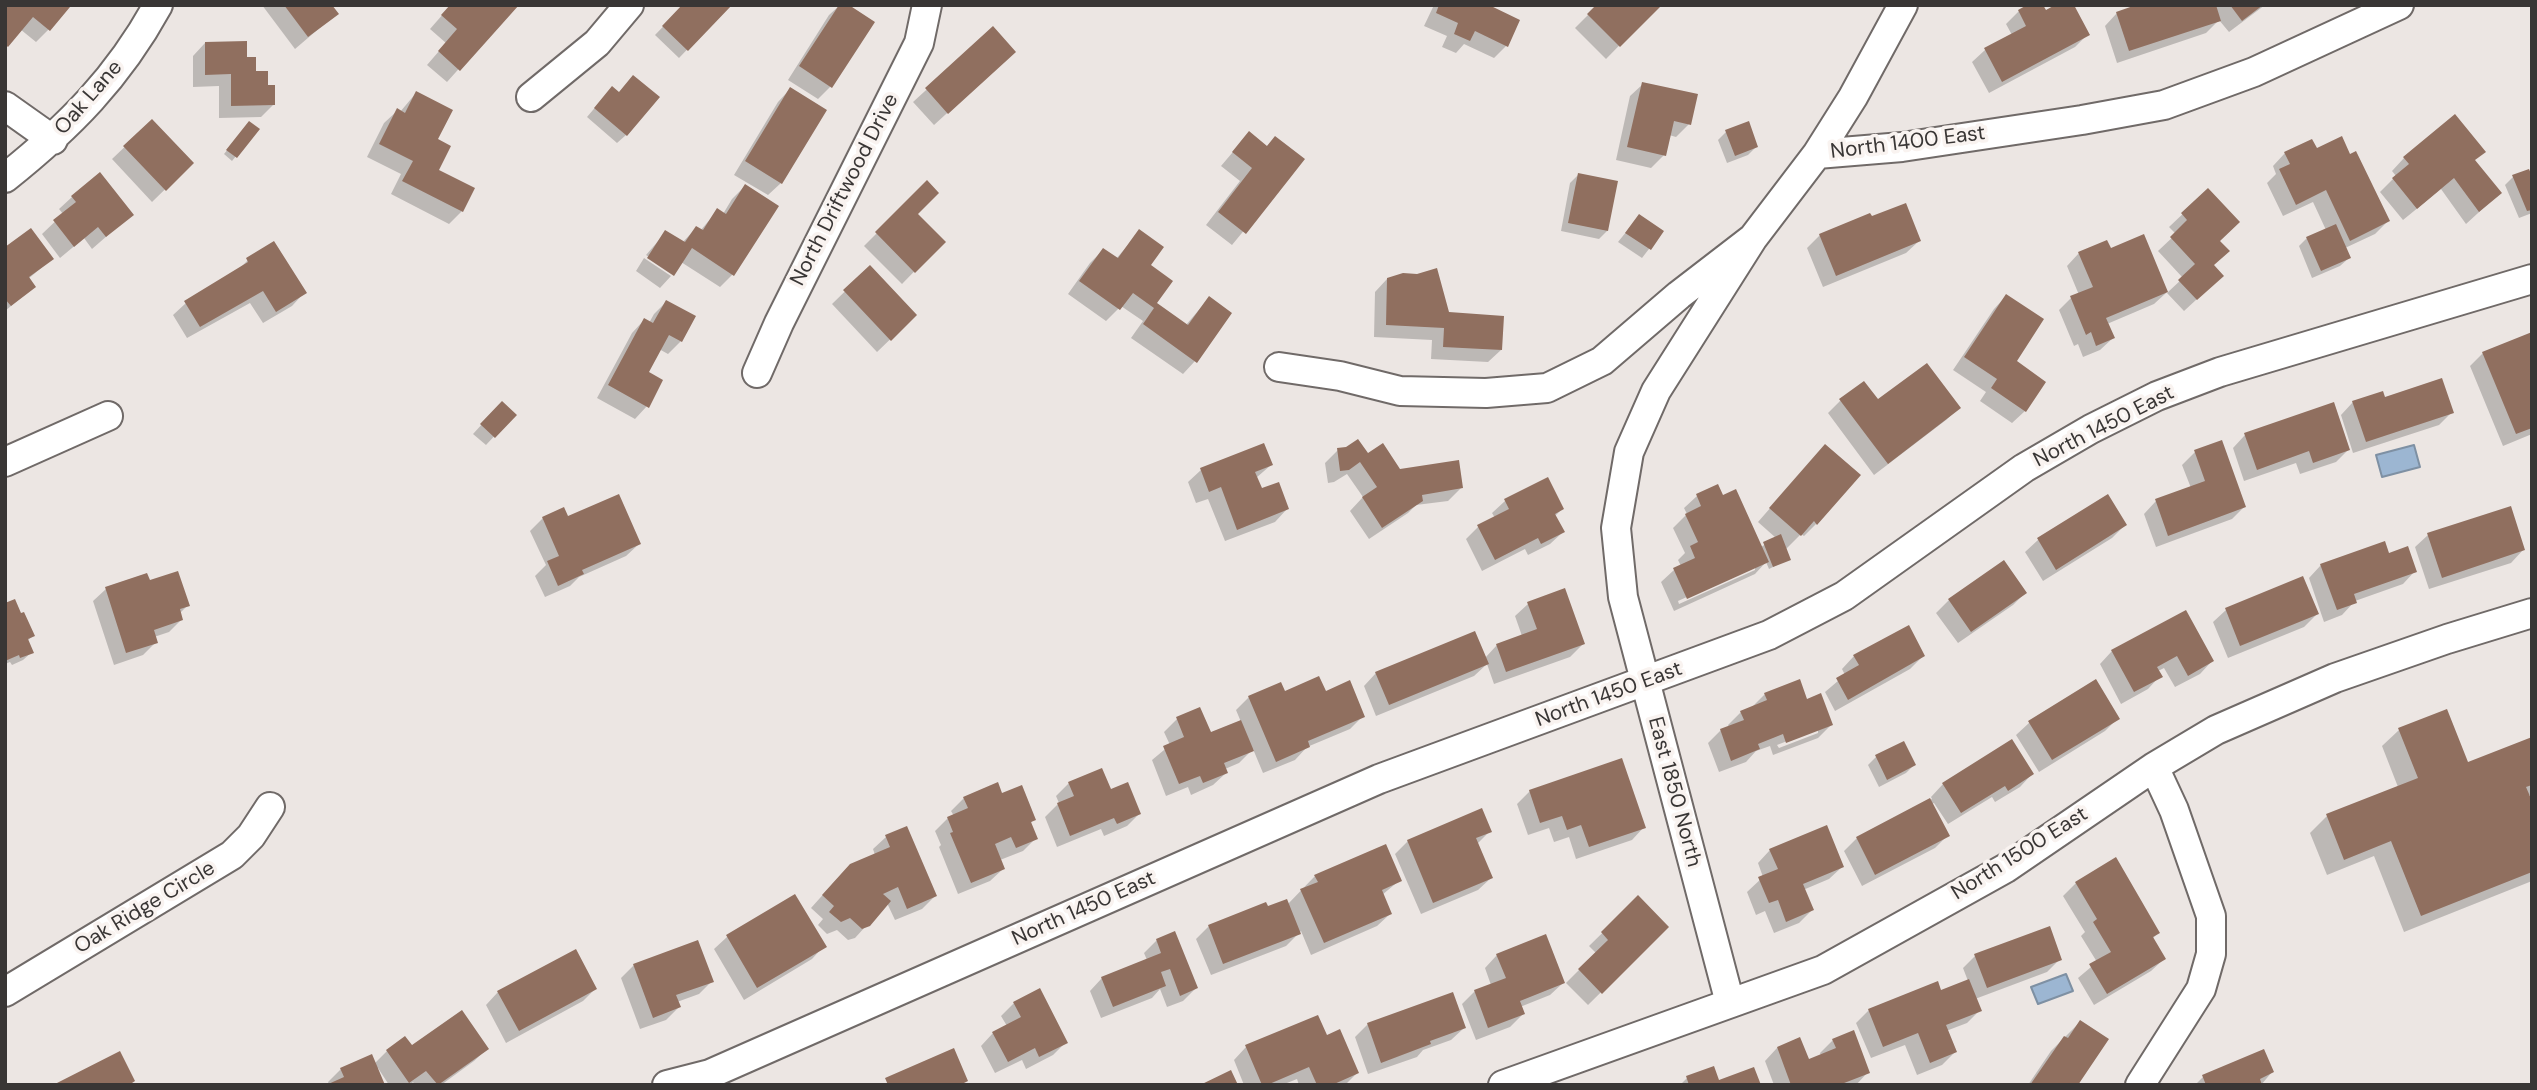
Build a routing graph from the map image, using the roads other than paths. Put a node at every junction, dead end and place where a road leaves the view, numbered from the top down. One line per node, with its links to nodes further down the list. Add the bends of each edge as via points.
1 (158, 5): 8 (street, Oak Lane, via 101,89)
2 (629, 5): 6 (street, via 597,43)
3 (927, 5): 14 (street, North Driftwood Drive, via 919,43)
4 (1903, 5): 9 (street)
5 (2399, 5): 9 (street, North 1400 East, via 2254,72 2164,105 1902,147)
6 (531, 97)
7 (5, 106): 8 (street)
8 (53, 140): 10 (street, Oak Lane)
9 (1817, 154): 11 (street, North 1400 East)
10 (5, 178)
11 (1752, 238): 13 (street, North 1400 East, via 1602,361 1548,388 1486,393 1400,391); 18 (street, East 1850 North, via 1657,391 1629,453 1616,528 1623,597)
12 (2532, 279): 18 (street, North 1450 East, via 2220,372 2157,396 2024,468 1844,596 1769,635)
13 (1279, 367)
14 (757, 373)
15 (108, 416): 16 (street)
16 (5, 463)
17 (2532, 613): 19 (street, North 1500 East, via 2335,678 2216,730)
18 (1645, 681): 22 (street, East 1850 North); 23 (street, North 1450 East, via 1379,779)
19 (2154, 767): 22 (street, North 1500 East, via 2006,868 1823,970); 26 (street, via 2211,916 2211,954 2201,989)
20 (270, 807): 21 (street, Oak Ridge Circle, via 232,855)
21 (5, 992)
22 (1730, 1003): 25 (street, North 1500 East)
23 (712, 1080): 24 (street, North 1450 East)
24 (667, 1085)
25 (1503, 1085)
26 (2140, 1085)

